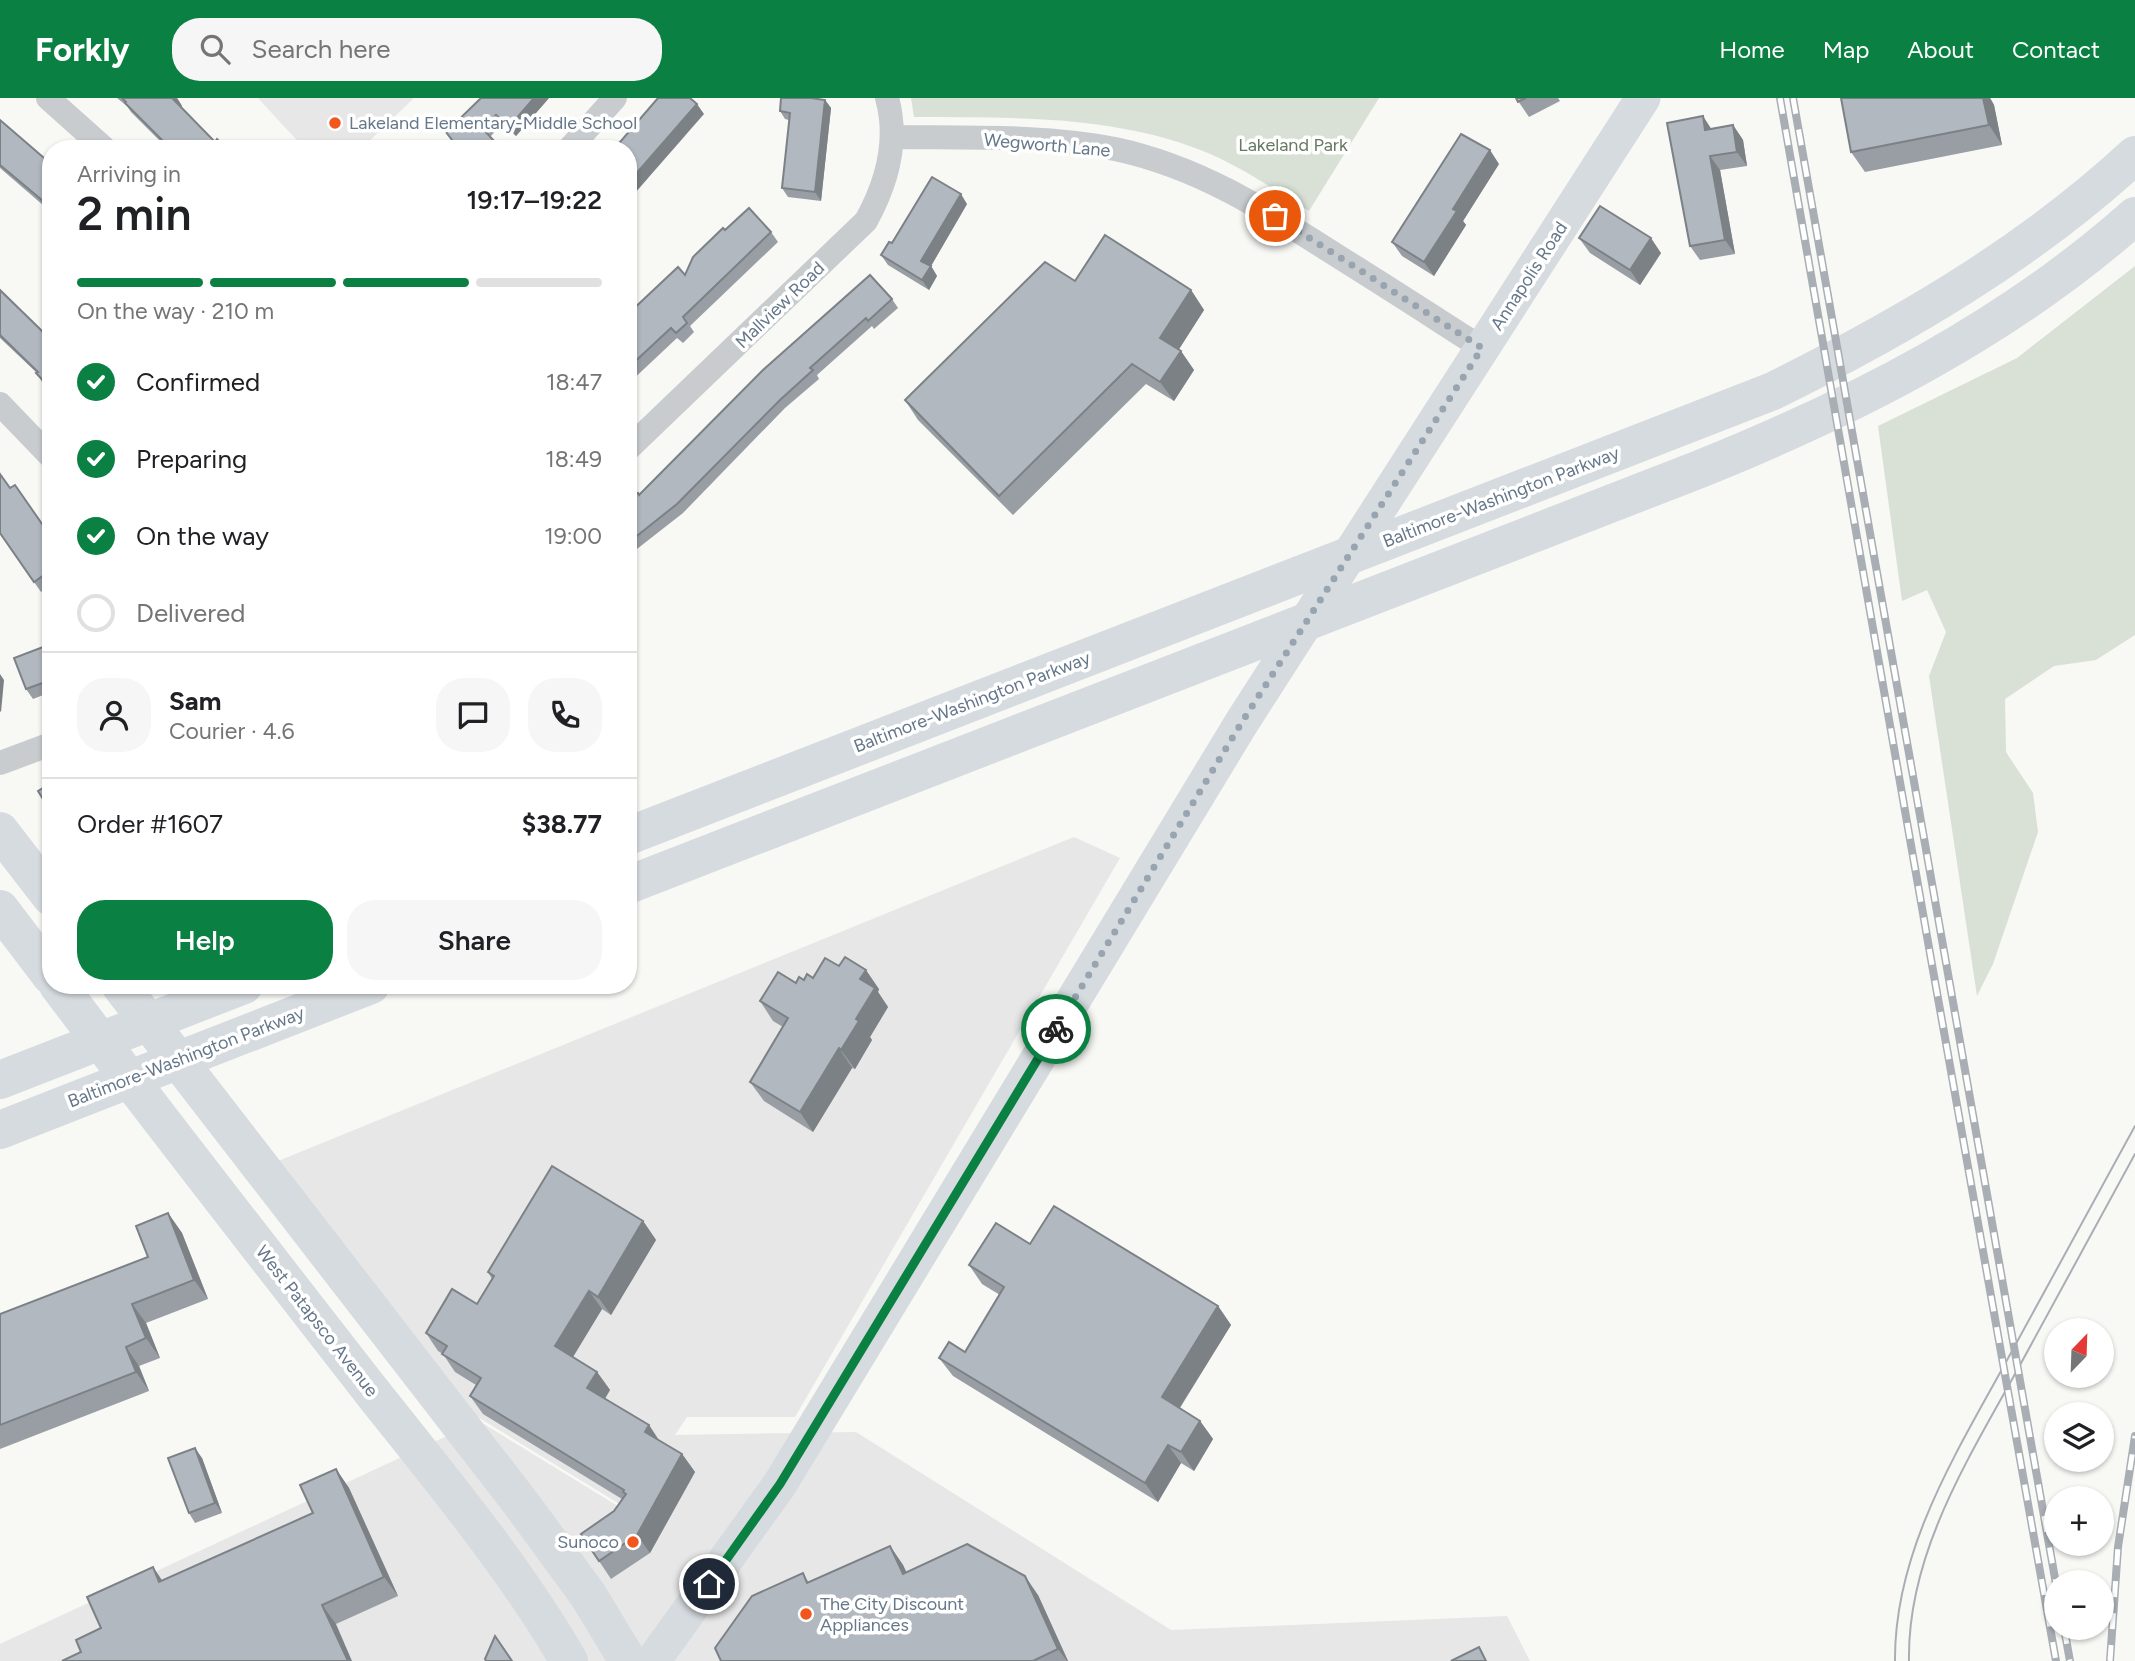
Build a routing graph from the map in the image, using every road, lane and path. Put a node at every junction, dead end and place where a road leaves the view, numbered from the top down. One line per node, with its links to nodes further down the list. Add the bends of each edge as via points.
1 (48, 98): 6 (street)
2 (614, 98): 7 (street)
3 (887, 98): 5 (street)
4 (1643, 98): 10 (main road, Annapolis Road)
5 (892, 137): 10 (street, Wegworth Lane, via 1076,144 1116,149 1194,173 1275,216); 12 (street, Mallview Road, via 880,196 866,221)
6 (95, 140)
7 (577, 140)
8 (2135, 155): 17 (main road, Baltimore-Washington Parkway, via 2001,262 1860,348 1773,391)
9 (2135, 216): 19 (main road, via 2039,291 1955,346 1800,427)
10 (1482, 348): 32 (main road, Annapolis Road, via 1242,722 780,1484)
11 (0, 404): 13 (street)
12 (637, 440)
13 (42, 448)
14 (42, 747): 15 (street)
15 (0, 763)
16 (0, 831): 20 (main road)
17 (637, 833)
18 (0, 868): 22 (main road)
19 (637, 882)
20 (42, 885)
21 (0, 909): 23 (main road)
22 (42, 921)
23 (42, 964)
24 (65, 994): 30 (main road, West Patapsco Avenue, via 487,1538)
25 (127, 994): 31 (main road, via 523,1506 588,1595)
26 (221, 994): 28 (main road)
27 (349, 994): 29 (main road, Baltimore-Washington Parkway)
28 (0, 1080)
29 (0, 1130)
30 (569, 1661)
31 (628, 1661)
32 (653, 1661)

